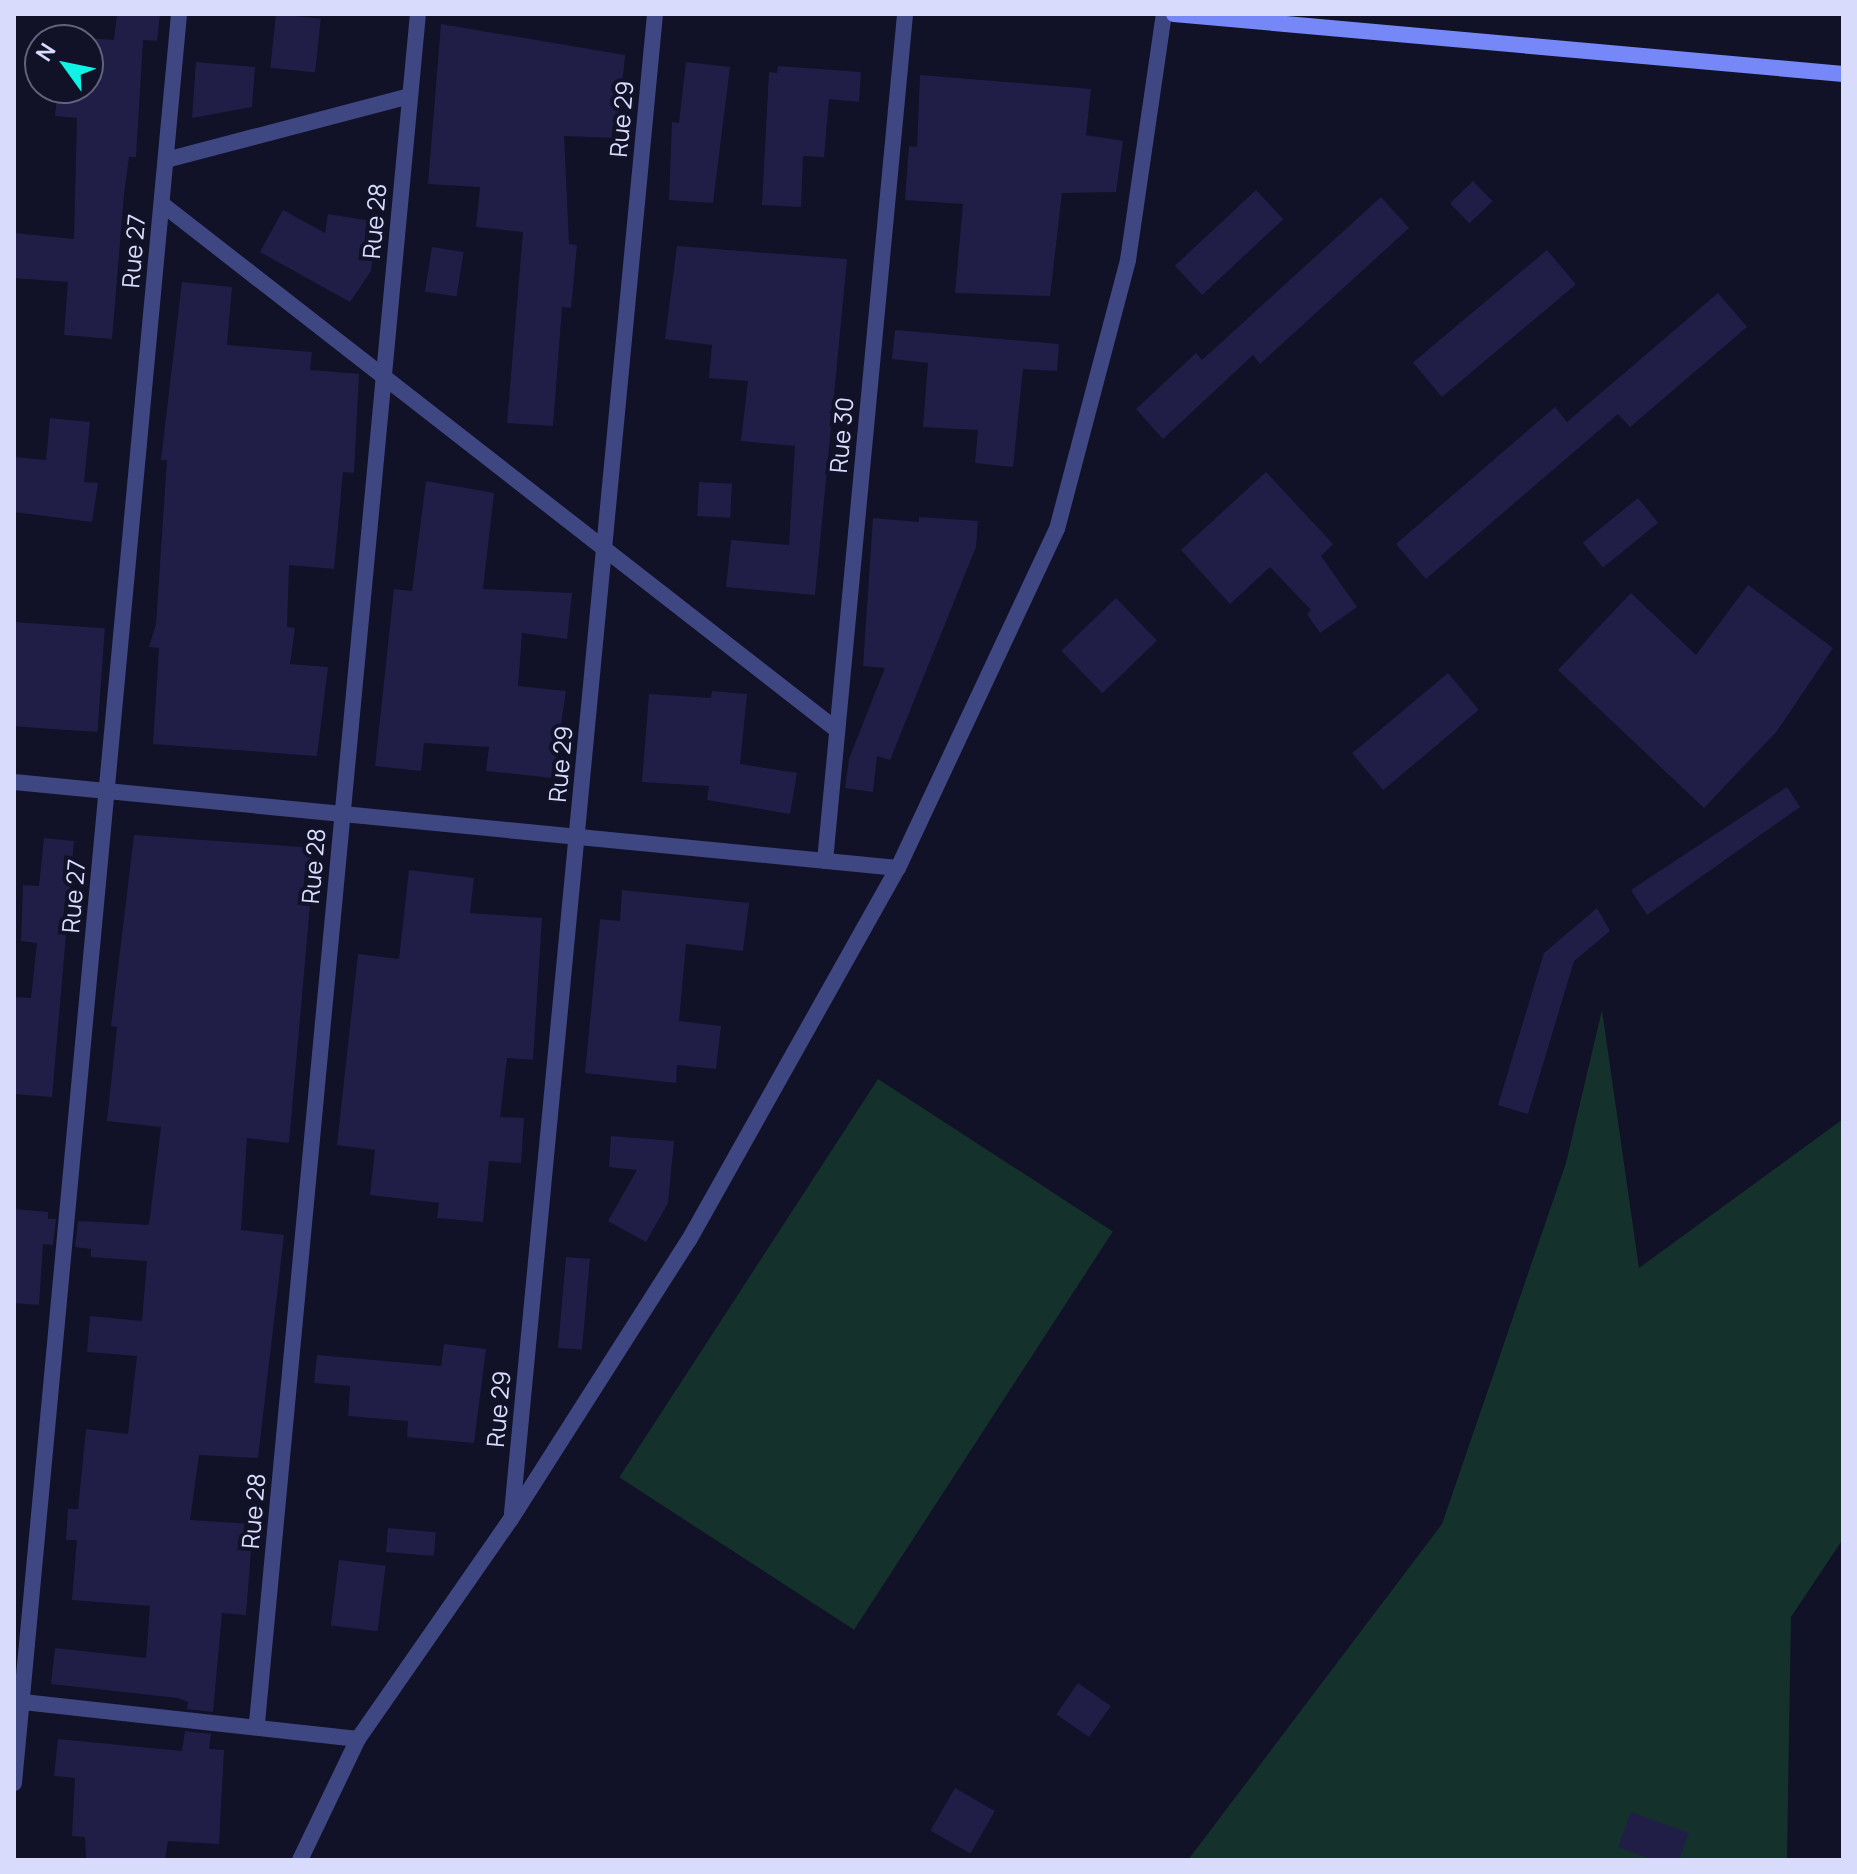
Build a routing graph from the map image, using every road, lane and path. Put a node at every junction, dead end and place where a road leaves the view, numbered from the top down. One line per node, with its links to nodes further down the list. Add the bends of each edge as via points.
1 (179, 14): 9 (street, Rue 27)
2 (418, 14): 8 (street, Rue 28)
3 (655, 14): 12 (street, Rue 29)
4 (905, 14): 13 (street, Rue 30)
5 (1164, 14): 19 (street, via 1128,260 1057,529)
6 (1174, 14): 7 (main road)
7 (1843, 74)
8 (410, 96): 9 (street); 11 (street, Rue 28)
9 (166, 160): 10 (street, Rue 27)
10 (162, 204): 11 (street); 15 (street, Rue 27)
11 (383, 377): 12 (street); 16 (street, Rue 28)
12 (604, 549): 13 (street); 17 (street, Rue 29)
13 (837, 730): 18 (street, Rue 30)
14 (14, 782): 15 (street)
15 (107, 791): 16 (street); 21 (street, Rue 27)
16 (342, 814): 17 (street); 22 (street, Rue 28)
17 (577, 837): 18 (street); 20 (street, Rue 29)
18 (825, 861): 19 (street)
19 (898, 868): 20 (street, via 689,1240)
20 (511, 1519): 23 (street)
21 (18, 1702): 22 (street); 24 (street, Rue 27)
22 (257, 1723): 23 (street)
23 (358, 1739): 25 (street)
24 (14, 1783)
25 (300, 1860)

